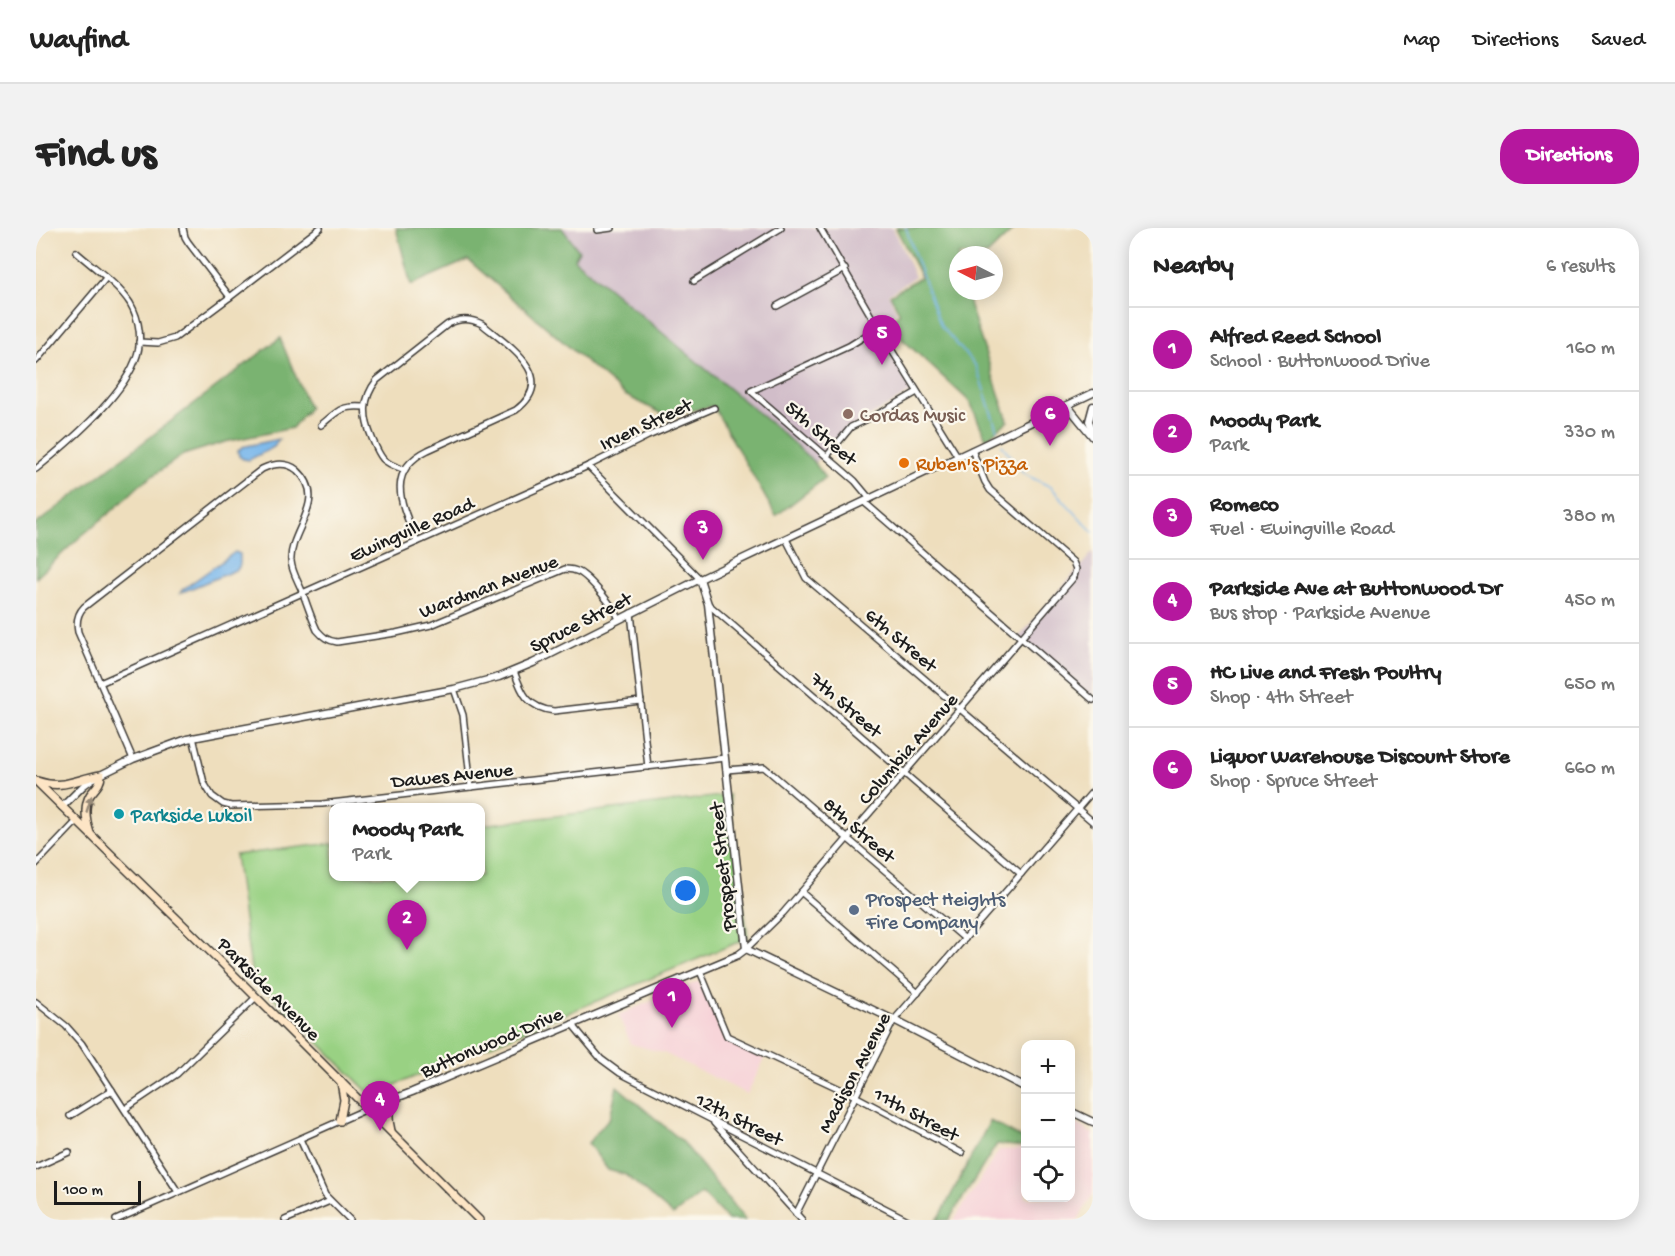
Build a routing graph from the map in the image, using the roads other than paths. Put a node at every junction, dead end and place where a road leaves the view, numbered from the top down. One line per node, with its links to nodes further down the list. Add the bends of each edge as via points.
1 (183, 228): 11 (street, via 188,242)
2 (320, 228): 11 (street)
3 (612, 228): 6 (street)
4 (781, 228): 10 (street)
5 (820, 228): 8 (street)
6 (597, 230)
7 (76, 252): 9 (street)
8 (845, 269): 12 (street); 13 (street)
9 (106, 278): 14 (street, via 130,303 138,322); 15 (street)
10 (694, 281)
11 (230, 297): 14 (street, via 175,338 158,343)
12 (777, 306)
13 (878, 328): 16 (street); 26 (street, 5th Street, via 849,346 751,391)
14 (139, 342): 29 (street, via 136,360 114,394)
15 (36, 361)
16 (916, 392): 26 (street, via 850,427); 27 (street)
17 (1093, 393): 18 (street, Spruce Street)
18 (1067, 405): 24 (street); 25 (street, Spruce Street)
19 (1093, 406): 23 (street, via 1089,421)
20 (364, 407): 22 (street, via 342,408); 30 (street, via 378,453 387,463); 30 (street, via 377,380 455,321 469,319 482,324 526,362 532,381 522,406 420,453)
21 (714, 408): 28 (street, Irven Street)
22 (321, 425)
23 (1093, 431)
24 (1093, 437)
25 (972, 450): 27 (street, Spruce Street); 39 (street, Columbia Avenue, via 990,490 1072,560 1076,569 1074,577)
26 (827, 456): 31 (street, 5th Street, via 855,481)
27 (958, 457): 31 (street, Spruce Street)
28 (588, 466): 33 (street, Ewingville Road); 34 (street)
29 (36, 469)
30 (405, 470): 33 (street, via 400,498)
31 (867, 501): 32 (street, Spruce Street); 39 (street, 5th Street)
32 (786, 539): 34 (street, Spruce Street); 45 (street, 6th Street, via 806,578)
33 (417, 542): 35 (street, Ewingville Road)
34 (700, 579): 36 (street, Prospect Street); 37 (street, Spruce Street)
35 (302, 593): 38 (street, Wardman Avenue, via 317,630 326,639 337,642 431,625 566,569 582,574); 41 (street, Ewingville Road); 41 (street, Wardman Avenue, via 292,568 291,549 306,517 309,491 297,471 278,464 262,469 84,607 78,615 78,632)
36 (708, 604): 47 (street, Prospect Street); 51 (street, 7th Street)
37 (631, 613): 38 (street, Spruce Street); 44 (street)
38 (619, 619): 40 (street, Spruce Street)
39 (1022, 639): 43 (street, 5th Street); 45 (street, Columbia Avenue)
40 (514, 671): 42 (street, Spruce Street); 44 (street, via 528,699 546,710)
41 (100, 683): 48 (street, Wardman Avenue)
42 (454, 689): 46 (street, Spruce Street); 54 (street, via 463,715)
43 (1093, 700)
44 (641, 701): 49 (street)
45 (960, 709): 51 (street, Columbia Avenue); 59 (street, 6th Street)
46 (193, 737): 48 (street, Spruce Street); 56 (street, Dawes Avenue, via 204,783 217,801 231,806)
47 (724, 758): 49 (street, Dawes Avenue); 50 (street, Prospect Street)
48 (133, 759): 52 (street, Spruce Street)
49 (648, 767): 54 (street, Dawes Avenue)
50 (726, 770): 63 (street, 8th Street, via 764,767); 68 (street, Prospect Street)
51 (904, 774): 63 (street, Columbia Avenue); 65 (street, 7th Street)
52 (101, 775): 53 (main road, via 64,785); 58 (street, Spruce Street, via 84,785); 62 (main road, one-way to 52, via 86,806)
53 (36, 781): 58 (main road, Parkside Avenue)
54 (471, 787): 57 (street, Dawes Avenue)
55 (1093, 791): 59 (street, Madison Avenue)
56 (329, 803)
57 (331, 803)
58 (62, 807): 60 (main road, Parkside Avenue)
59 (1077, 809): 61 (street, 6th Street); 65 (street, Madison Avenue)
60 (77, 821): 62 (main road, Parkside Avenue); 64 (street)
61 (1093, 822)
62 (91, 835): 71 (main road, Parkside Avenue)
63 (848, 839): 66 (street, Columbia Avenue); 67 (street, 8th Street)
64 (36, 864)
65 (1021, 874): 67 (street, Madison Avenue)
66 (801, 892): 68 (street, Columbia Avenue); 70 (street)
67 (965, 939): 70 (street, Madison Avenue)
68 (746, 949): 69 (street, Buttonwood Drive); 73 (street, Prospect Street)
69 (700, 971): 74 (street, Buttonwood Drive); 78 (street, 11th Street, via 727,1036)
70 (918, 993): 73 (street, Madison Avenue)
71 (256, 997): 75 (main road, Parkside Avenue); 80 (street, via 177,1074)
72 (36, 1002): 77 (street, via 75,1035)
73 (894, 1020): 76 (street, Prospect Street); 78 (street, Madison Avenue)
74 (572, 1024): 79 (street, Buttonwood Drive); 84 (street, 12th Street, via 601,1059 620,1073)
75 (340, 1082): 81 (main road, Parkside Avenue); 85 (main road, via 344,1100)
76 (1021, 1085)
77 (112, 1090): 80 (street); 83 (street)
78 (855, 1096): 90 (street, 11th Street); 92 (street, Madison Avenue)
79 (392, 1099): 81 (street, Buttonwood Drive); 87 (main road, via 388,1120)
80 (125, 1109): 93 (street)
81 (367, 1109): 85 (street, Buttonwood Drive); 87 (main road, Parkside Avenue)
82 (1075, 1113): 86 (street)
83 (70, 1116)
84 (712, 1120): 92 (street, 12th Street); 95 (street)
85 (340, 1121): 88 (street, Buttonwood Drive)
86 (1093, 1122)
87 (392, 1134): 99 (main road, Parkside Avenue)
88 (300, 1139): 93 (street, Buttonwood Drive); 94 (street)
89 (69, 1152): 91 (street)
90 (962, 1153)
91 (36, 1167)
92 (816, 1173): 95 (street, Madison Avenue); 101 (street, 12th Street)
93 (178, 1192): 96 (street, Buttonwood Drive)
94 (330, 1201): 97 (street); 98 (street)
95 (796, 1214): 100 (street)
96 (116, 1220)
97 (285, 1220)
98 (350, 1220)
99 (479, 1220)
100 (802, 1220)
101 (908, 1220)

